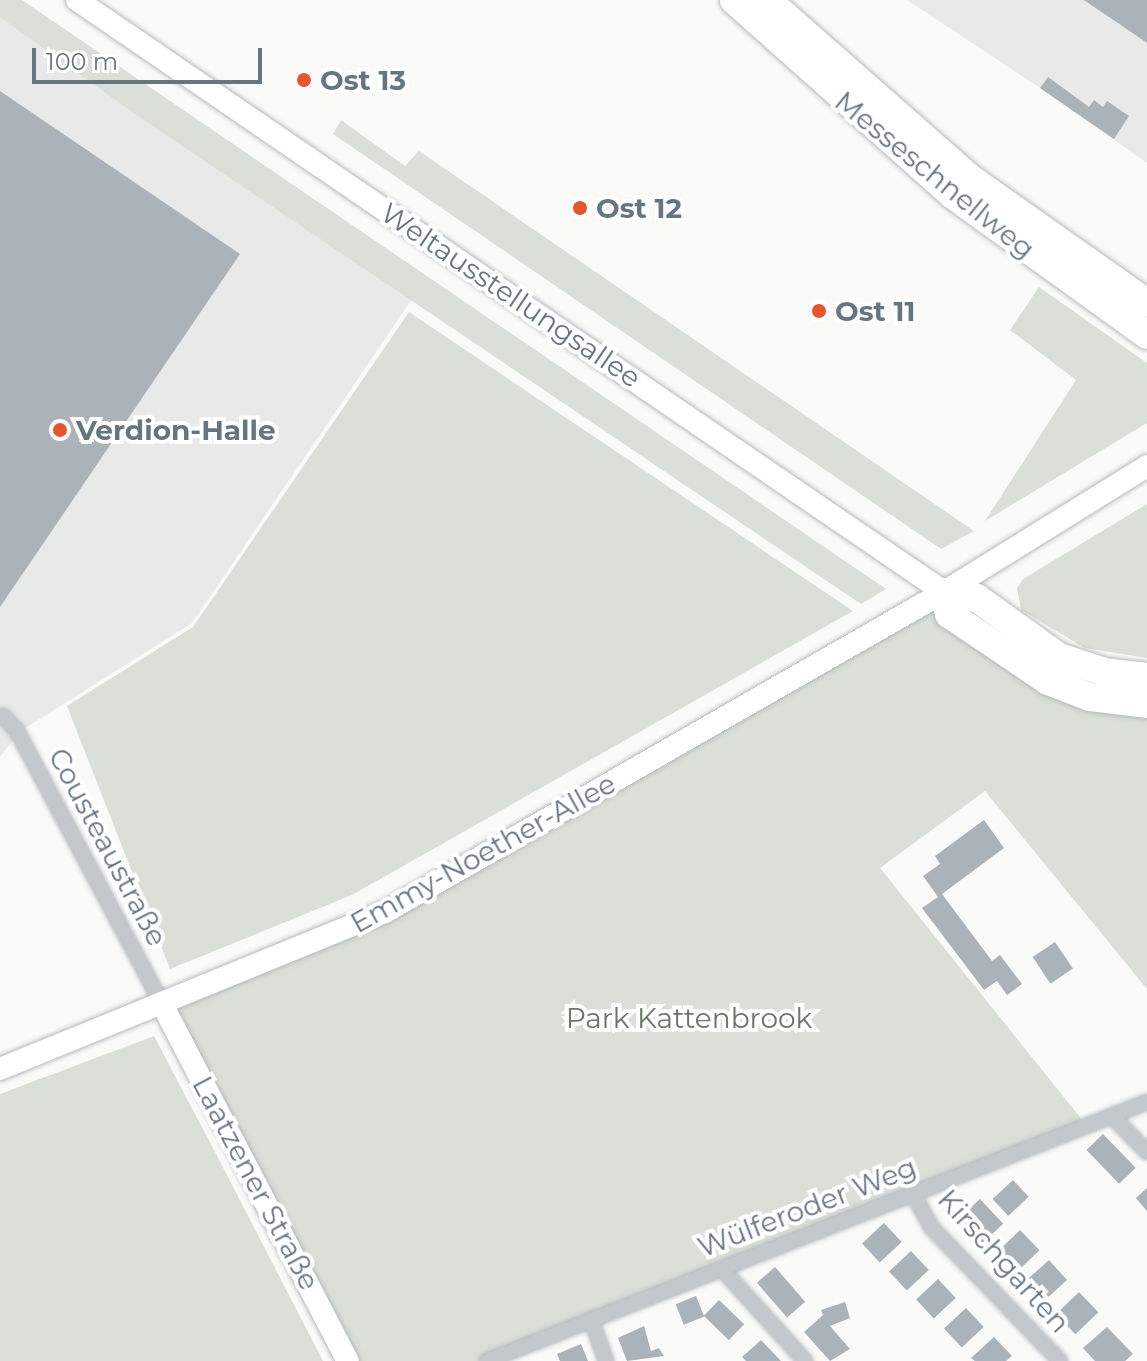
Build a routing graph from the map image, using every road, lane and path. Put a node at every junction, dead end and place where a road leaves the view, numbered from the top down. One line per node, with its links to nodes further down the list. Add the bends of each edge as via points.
1 (77, 0): 7 (main road, Weltausstellungsallee)
2 (734, 0): 5 (highway, Messeschnellweg, via 953,195)
3 (767, 0): 4 (highway, Messeschnellweg, via 971,179)
4 (1147, 303)
5 (1147, 335)
6 (1147, 466): 7 (main road, Emmy-Noether-Allee)
7 (944, 592): 8 (highway, via 977,598 1059,657 1105,672); 9 (highway, via 949,614 1048,681 1090,697); 11 (main road, Emmy-Noether-Allee, via 385,912)
8 (1147, 677)
9 (1147, 704)
10 (3, 716): 11 (street, Cousteaustraße, via 17,731)
11 (163, 1006): 12 (main road, Emmy-Noether-Allee); 19 (main road, Laatzener Straße)
12 (0, 1069)
13 (1147, 1102): 14 (street, Wülferoder Weg)
14 (1112, 1116): 15 (street); 16 (street, Wülferoder Weg)
15 (1147, 1152)
16 (913, 1194): 17 (street, Wülferoder Weg); 23 (street, Kirschgarten, via 931,1227)
17 (722, 1269): 18 (street, Wülferoder Weg); 22 (street)
18 (591, 1319): 20 (street, Wülferoder Weg); 21 (street)
19 (348, 1361)
20 (487, 1361)
21 (606, 1361)
22 (805, 1361)
23 (1060, 1361)

